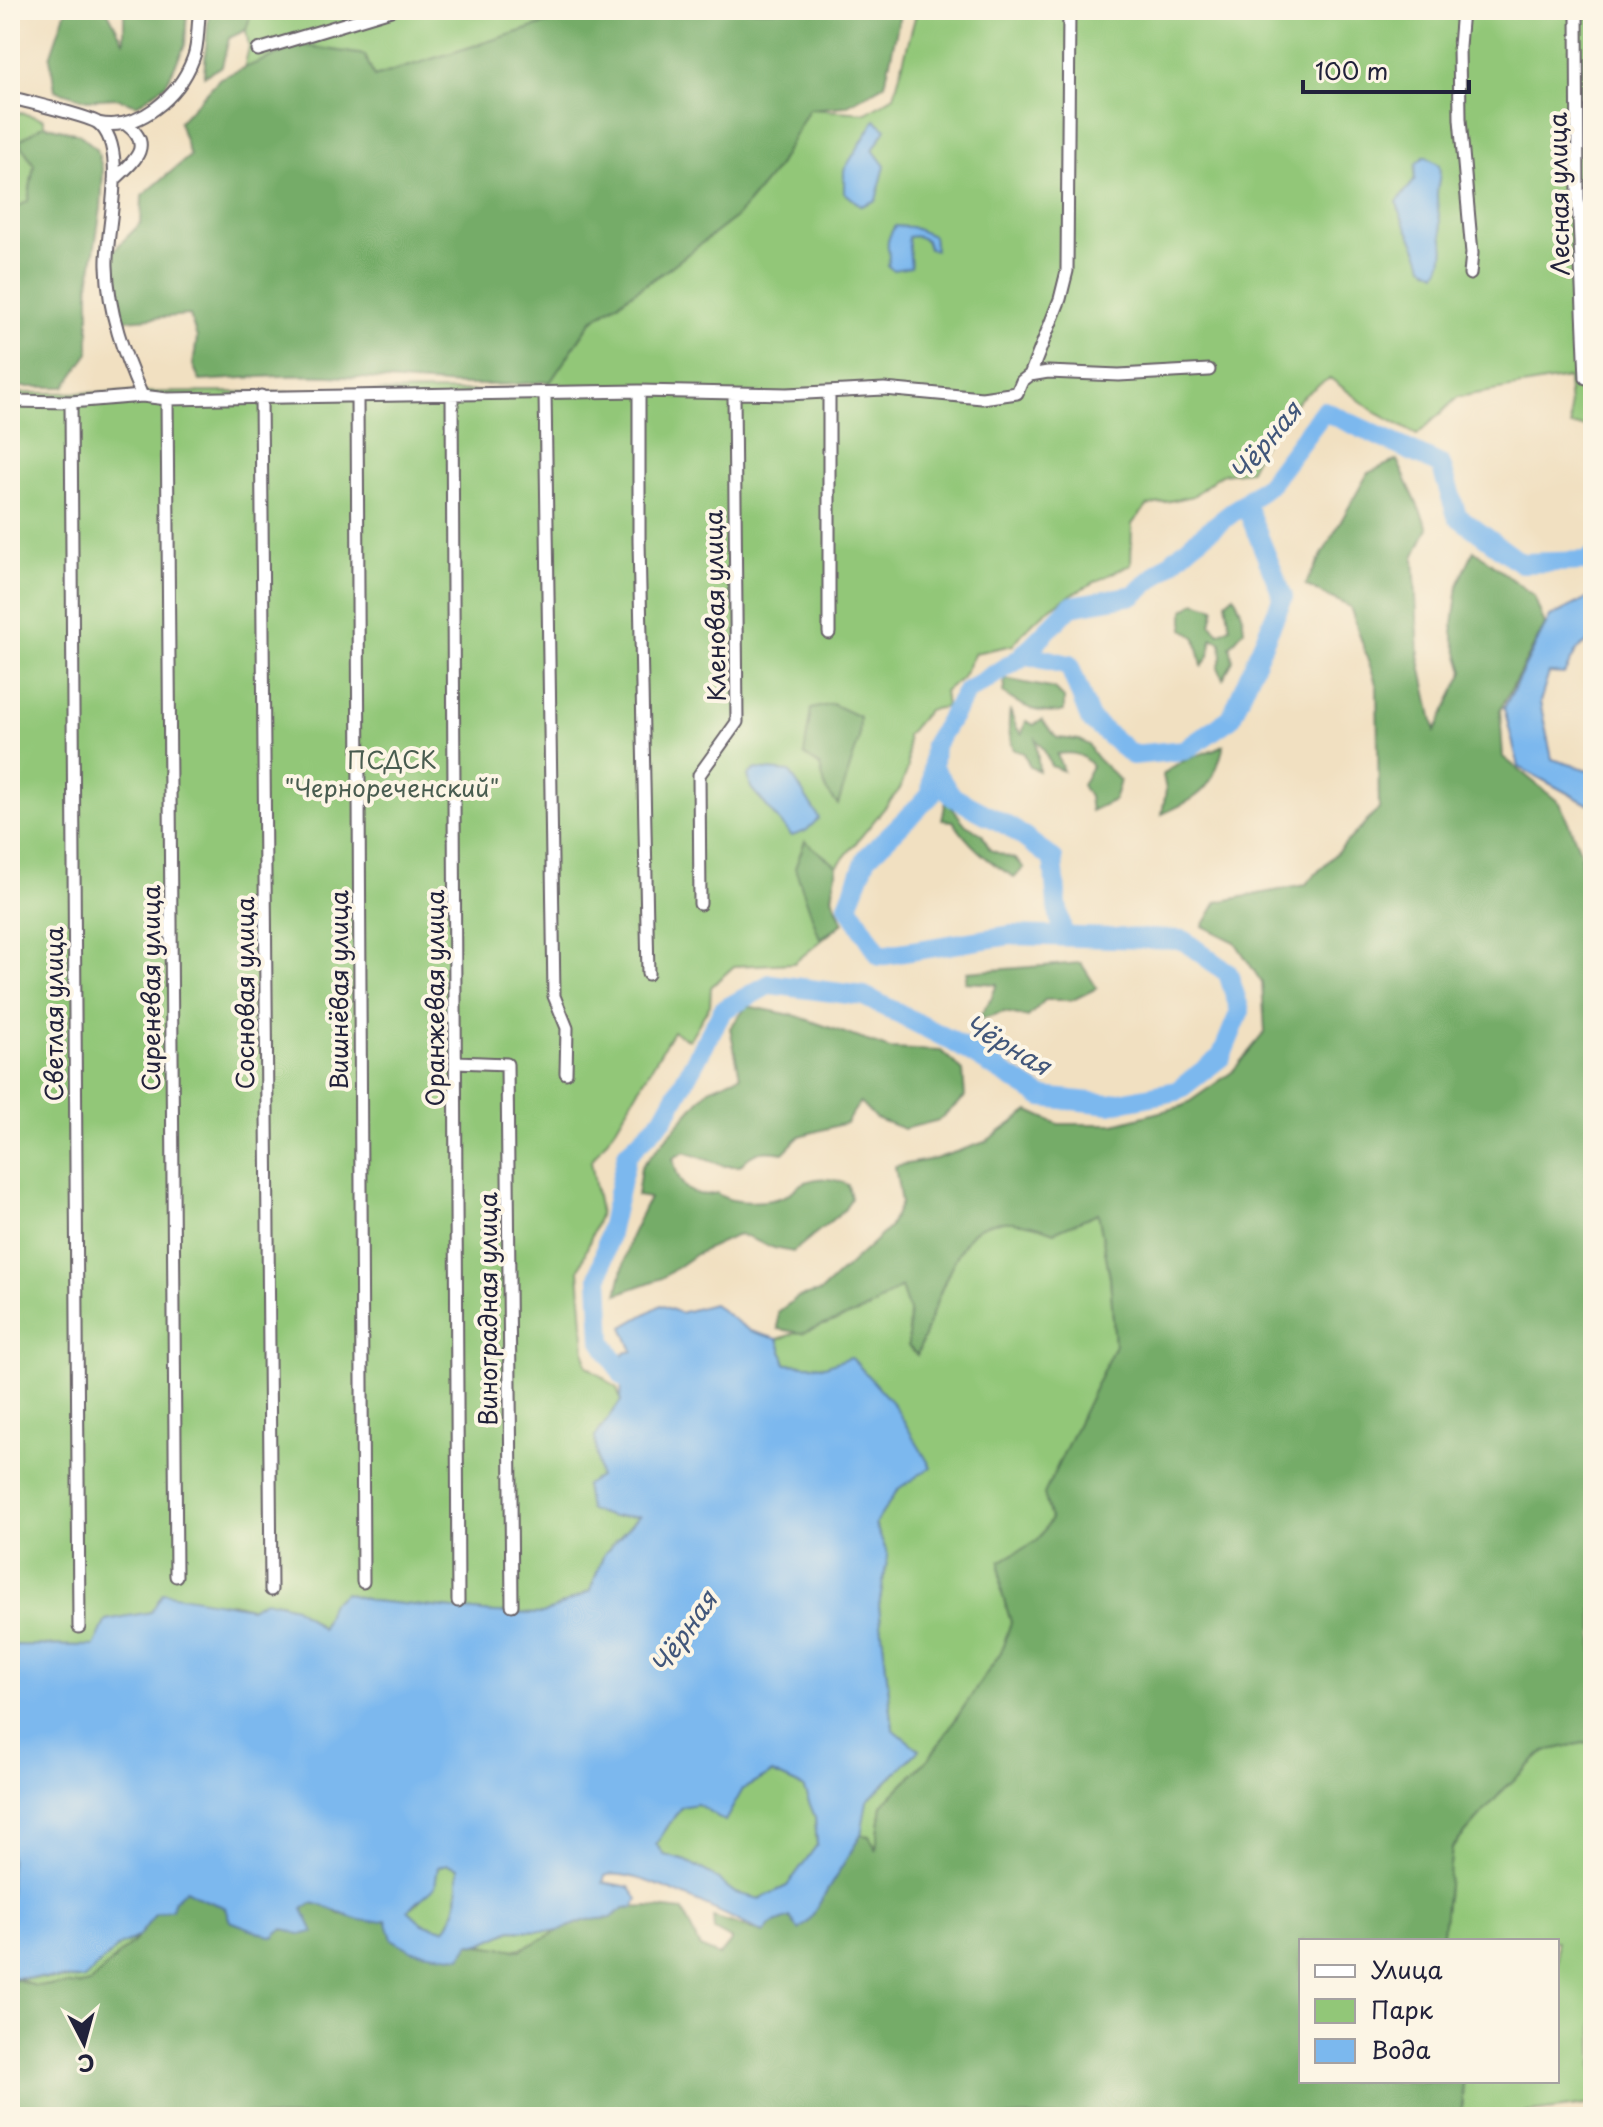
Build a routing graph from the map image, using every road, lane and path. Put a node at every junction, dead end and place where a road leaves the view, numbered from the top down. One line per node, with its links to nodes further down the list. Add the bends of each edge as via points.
1 (200, 10): 9 (street, via 195,56 186,75 172,93)
2 (391, 10): 6 (street)
3 (1069, 10): 14 (street, via 1067,271)
4 (1462, 10): 12 (street, via 1460,119)
5 (1577, 10): 11 (street, Лесная улица)
6 (258, 50)
7 (10, 97): 8 (street)
8 (98, 123): 9 (street); 10 (street, via 114,154)
9 (127, 125): 10 (street, via 138,133 140,150)
10 (114, 180): 21 (street, via 108,288 124,354)
11 (1587, 244): 15 (street, Лесная улица)
12 (1470, 274)
13 (1209, 370): 14 (street)
14 (1030, 375): 19 (street, via 1017,393 982,398 884,389)
15 (1586, 378)
16 (639, 391): 17 (street); 18 (street); 29 (street)
17 (545, 393): 20 (street); 31 (street, via 554,996 567,1028)
18 (734, 393): 19 (street); 28 (street, Кленовая улица, via 737,722 699,775)
19 (829, 393): 27 (street)
20 (452, 394): 23 (street); 30 (street, Оранжевая улица)
21 (142, 396): 24 (street); 26 (street)
22 (261, 396): 23 (street); 24 (street); 34 (street, Сосновая улица)
23 (357, 397): 33 (street, Вишнёвая улица)
24 (167, 399): 32 (street, Сиреневая улица)
25 (10, 401): 26 (street)
26 (71, 402): 37 (street, Светлая улица)
27 (829, 633)
28 (700, 904)
29 (648, 974)
30 (456, 1062): 35 (street, Оранжевая улица); 36 (street, Виноградная улица, via 507,1064)
31 (566, 1073)
32 (176, 1576)
33 (363, 1582)
34 (271, 1590)
35 (458, 1601)
36 (512, 1605)
37 (79, 1627)

